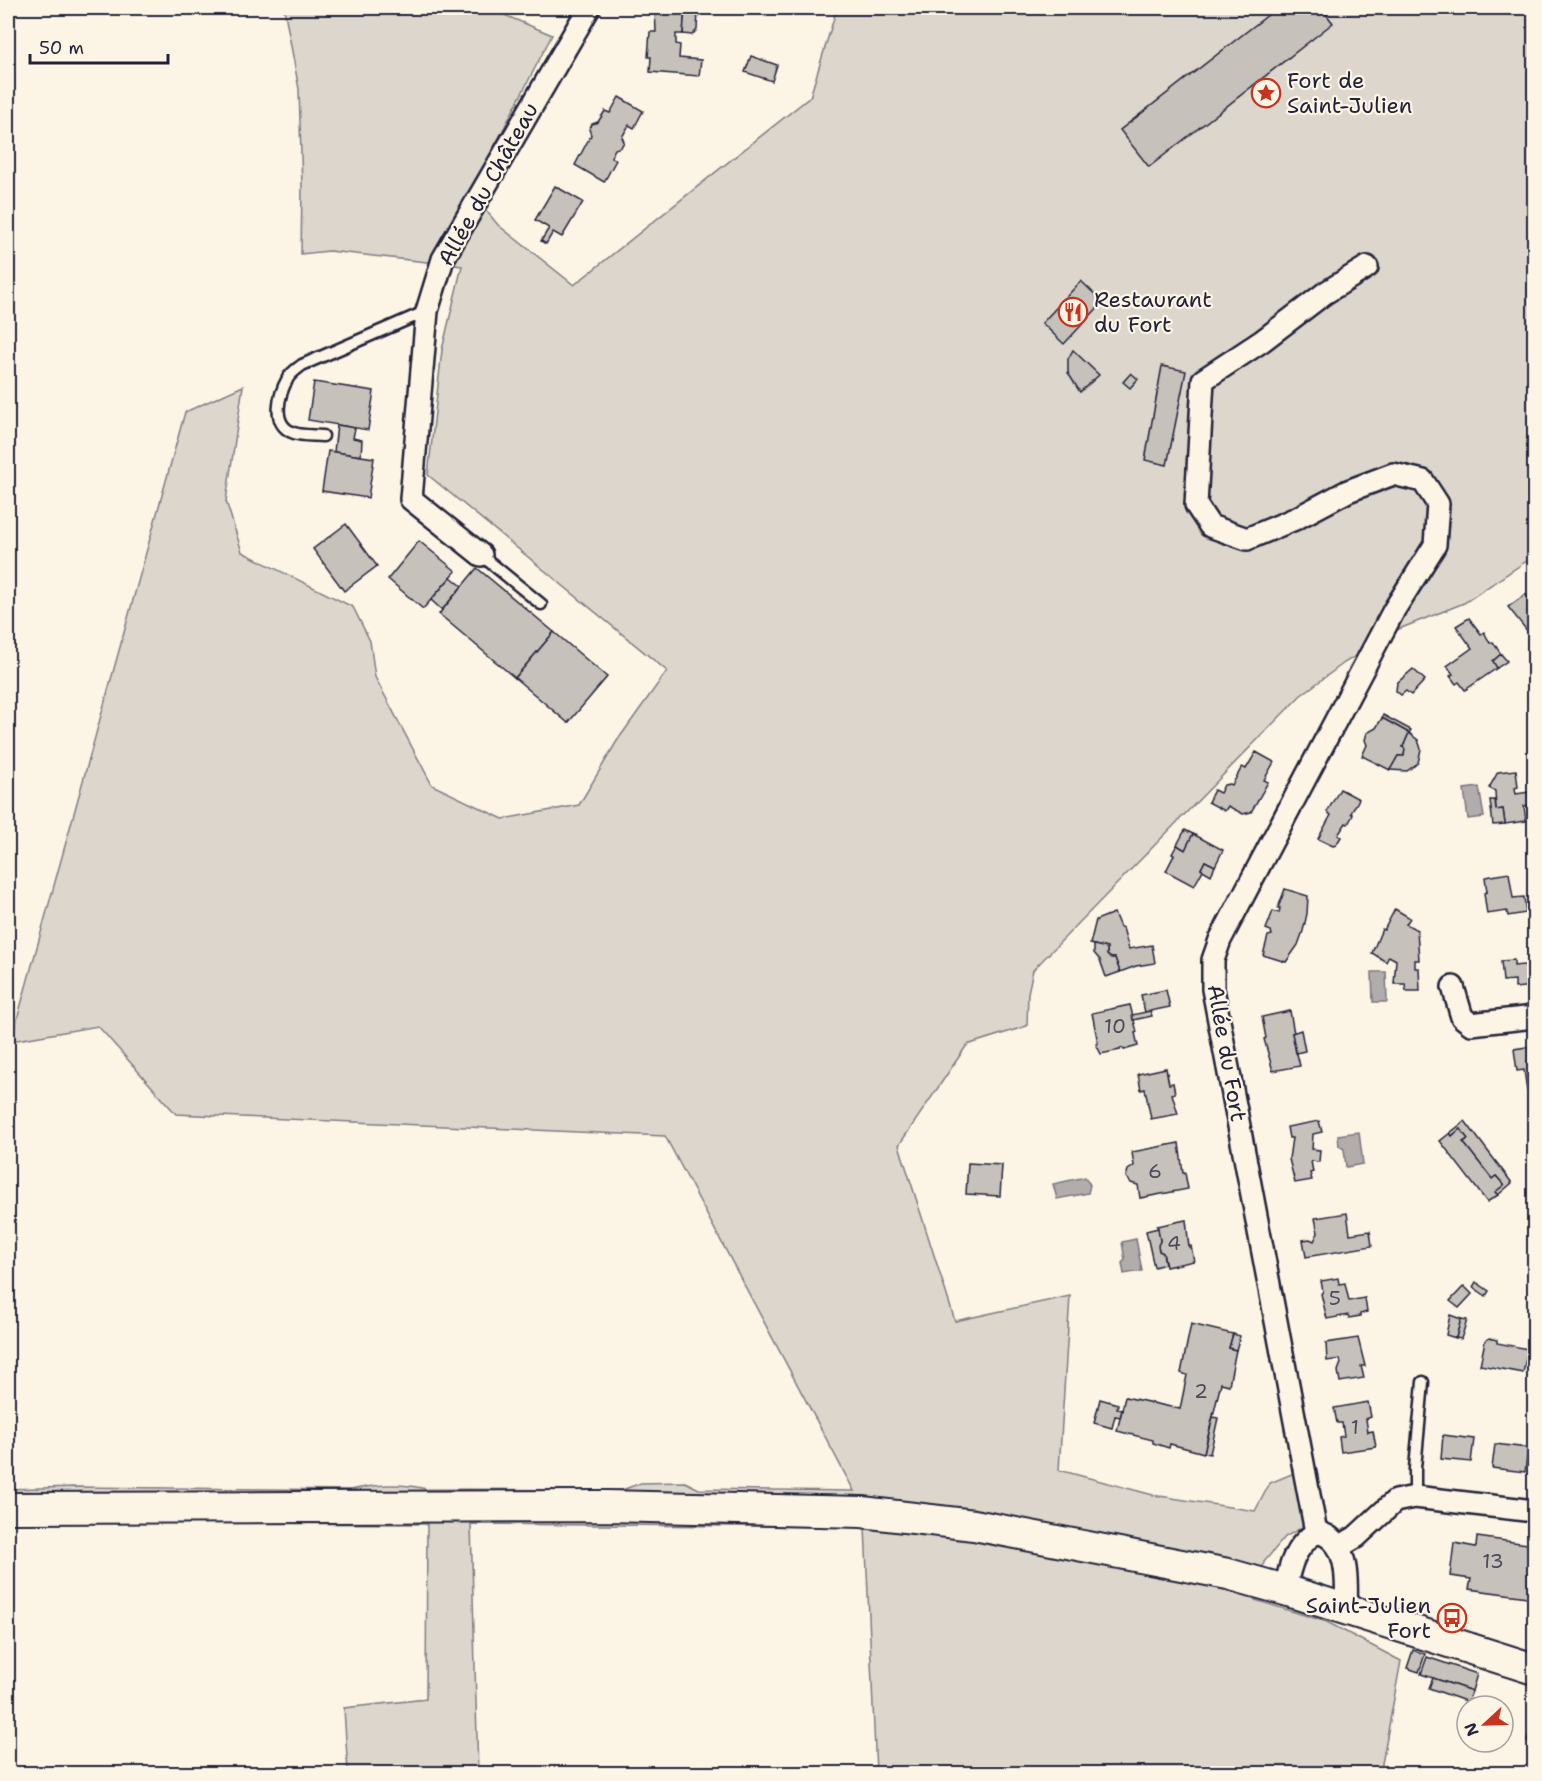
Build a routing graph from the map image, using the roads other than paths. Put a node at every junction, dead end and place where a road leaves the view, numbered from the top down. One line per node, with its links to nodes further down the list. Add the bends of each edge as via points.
1 (589, 8): 3 (street, Allée du Château, via 443,259)
2 (1367, 267): 13 (street, Allée du Fort, via 1325,292 1203,380 1196,505 1210,526 1246,539 1393,474 1423,481 1438,504 1435,545 1394,610 1213,960 1213,989)
3 (427, 311): 4 (lane, via 302,365 289,376 278,408 279,419 293,433); 5 (street, Allée du Château, via 411,499)
4 (323, 436)
5 (481, 555): 6 (lane)
6 (541, 604)
7 (1453, 987): 8 (street, via 1462,1017 1471,1024)
8 (1534, 1017)
9 (1423, 1382): 10 (lane)
10 (1415, 1497): 12 (street); 14 (street, via 1395,1501 1356,1537)
11 (8, 1508): 15 (main road, via 606,1506 862,1512 974,1525 1228,1574)
12 (1534, 1511)
13 (1316, 1532): 14 (street); 15 (street, via 1302,1542 1290,1565)
14 (1339, 1546): 16 (street, via 1345,1566)
15 (1285, 1590): 16 (main road)
16 (1346, 1609): 17 (main road)
17 (1534, 1669)

